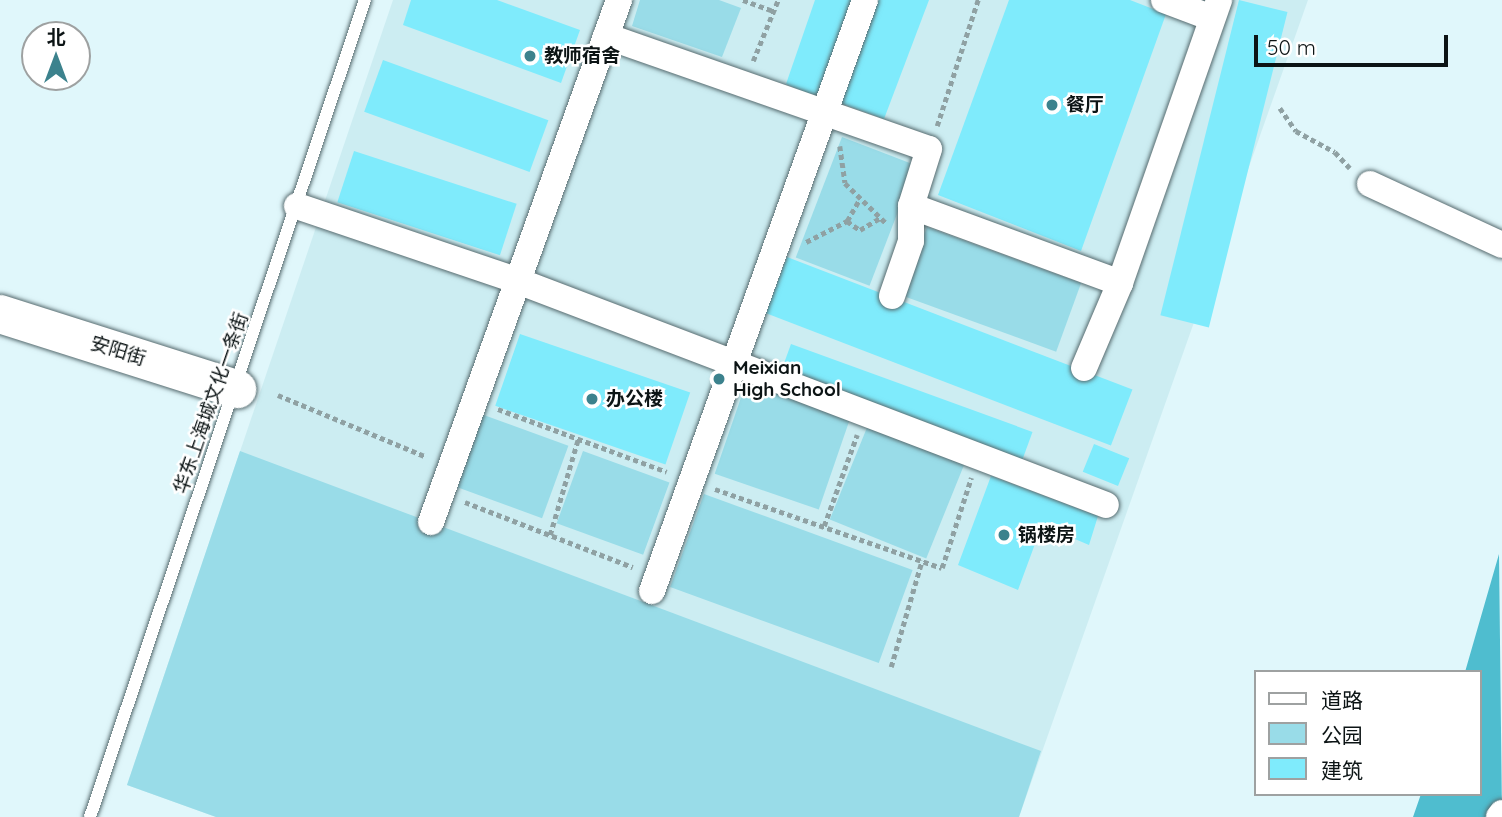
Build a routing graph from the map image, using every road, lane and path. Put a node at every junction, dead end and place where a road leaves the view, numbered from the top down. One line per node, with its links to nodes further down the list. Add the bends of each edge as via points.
1 (365, 0): 17 (lane, 华东上海城文化一条街)
2 (619, 0): 10 (street)
3 (743, 0): 9 (path)
4 (778, 0): 9 (path)
5 (865, 0): 13 (street)
6 (978, 0): 14 (path)
7 (1164, 0): 8 (street)
8 (1215, 9): 25 (street)
9 (774, 10): 11 (path)
10 (606, 36): 11 (street); 24 (street)
11 (743, 84): 13 (street)
12 (1280, 108): 15 (path, via 1296,131 1335,152)
13 (831, 115): 14 (street); 16 (path, via 845,183); 22 (street)
14 (929, 149): 18 (street)
15 (1370, 184): 23 (street)
16 (859, 200): 19 (path); 20 (path)
17 (297, 206): 24 (street); 30 (lane, 华东上海城文化一条街)
18 (911, 206): 21 (street); 25 (street)
19 (880, 218): 20 (path, via 860,230); 21 (path)
20 (847, 221): 22 (path, via 798,245)
21 (911, 241): 26 (street)
22 (778, 242): 28 (street)
23 (1502, 245)
24 (518, 281): 28 (street); 35 (street)
25 (1120, 283): 29 (street)
26 (892, 296)
27 (0, 314): 30 (main road, 安阳街)
28 (733, 366): 32 (street); 43 (street)
29 (1084, 368)
30 (237, 389): 45 (lane, 华东上海城文化一条街)
31 (278, 395): 35 (path)
32 (864, 415): 34 (street); 39 (path)
33 (578, 439): 40 (path)
34 (977, 457): 37 (street); 42 (path)
35 (450, 467): 36 (street)
36 (441, 493): 38 (street); 40 (path)
37 (1106, 505)
38 (431, 522)
39 (824, 526)
40 (550, 535): 43 (path)
41 (922, 560): 44 (path)
42 (942, 568)
43 (655, 584)
44 (891, 667)
45 (90, 817)

